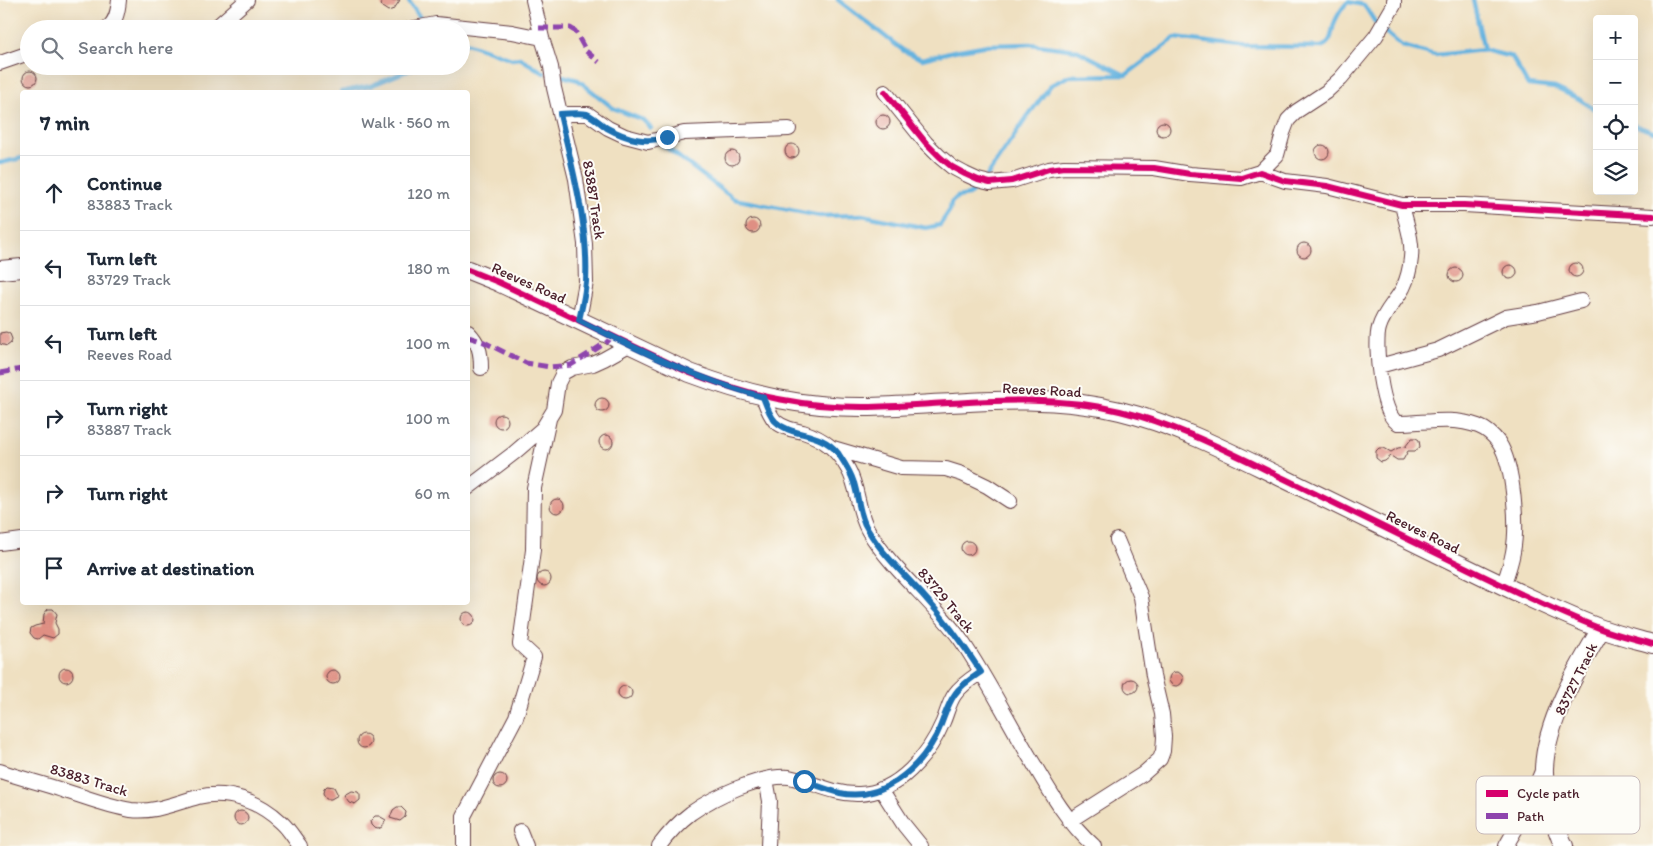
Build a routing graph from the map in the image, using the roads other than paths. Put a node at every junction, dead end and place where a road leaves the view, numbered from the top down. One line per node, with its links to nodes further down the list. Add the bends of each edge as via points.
1 (120, 0): 5 (street)
2 (247, 0): 6 (street)
3 (533, 0): 8 (street, 83887 Track)
4 (1394, 0): 14 (street, via 1376,36 1341,78 1288,120 1277,155)
5 (114, 20)
6 (224, 20)
7 (470, 28): 8 (street)
8 (542, 38): 12 (street, 83887 Track)
9 (20, 56): 10 (street)
10 (0, 63)
11 (885, 92): 14 (street, via 940,157 965,174 990,183 1012,181 1064,167 1154,168 1241,178)
12 (560, 114): 13 (street, via 588,114 608,128 642,141 684,133); 21 (street, 83887 Track, via 576,179 585,244 586,282)
13 (789, 129)
14 (1260, 172): 15 (street, via 1285,181 1327,186)
15 (1402, 205): 16 (street, via 1464,205); 24 (street, via 1412,245 1411,260 1404,286 1379,328)
16 (1653, 216)
17 (20, 268): 18 (street)
18 (0, 270)
19 (470, 271): 21 (street, Reeves Road)
20 (1581, 301): 24 (street, via 1506,317 1438,350)
21 (579, 320): 23 (street, Reeves Road)
22 (470, 334): 25 (street, via 481,351)
23 (629, 345): 26 (street, Reeves Road, via 690,373); 27 (street, via 599,362 563,373)
24 (1380, 366): 34 (street, via 1386,409 1394,421 1466,423 1490,433 1499,443 1510,473 1515,519 1514,551)
25 (481, 368)
26 (763, 397): 28 (street, 83729 Track, via 776,422 819,438); 34 (street, Reeves Road, via 869,407 1058,400 1119,411 1169,426 1212,444)
27 (549, 418): 29 (street, via 536,435); 49 (street, via 534,488 533,550 520,644 534,657 516,717 464,816)
28 (833, 448): 30 (street, via 901,468 946,469 979,482); 37 (street, 83729 Track, via 851,476 868,531 952,629)
29 (470, 486)
30 (1010, 500)
31 (20, 540): 33 (street)
32 (1117, 540): 44 (street, via 1141,597 1162,714 1163,751 1160,759 1143,774)
33 (0, 544)
34 (1503, 586): 35 (street, Reeves Road)
35 (1601, 629): 36 (street, Reeves Road); 38 (street, 83727 Track, via 1559,709)
36 (1653, 644)
37 (981, 672): 43 (street, via 954,695 935,738 922,757 907,773); 44 (street, 83729 Track)
38 (1544, 768): 40 (street); 41 (street, 83727 Track)
39 (0, 771): 48 (street, 83883 Track, via 88,800 131,810 152,810 198,797 234,796 251,801 281,822)
40 (1540, 776)
41 (1545, 776)
42 (766, 779): 43 (street, via 789,777 841,793 860,794); 51 (street, via 704,805 675,827); 52 (street, via 770,801)
43 (881, 789): 53 (street)
44 (1069, 821): 54 (street, 83729 Track)
45 (520, 831): 50 (street)
46 (1513, 834): 55 (street)
47 (1560, 834): 56 (street, 83727 Track)
48 (300, 846)
49 (464, 846)
50 (526, 846)
51 (659, 846)
52 (768, 846)
53 (921, 846)
54 (1094, 846)
55 (1506, 846)
56 (1564, 846)

